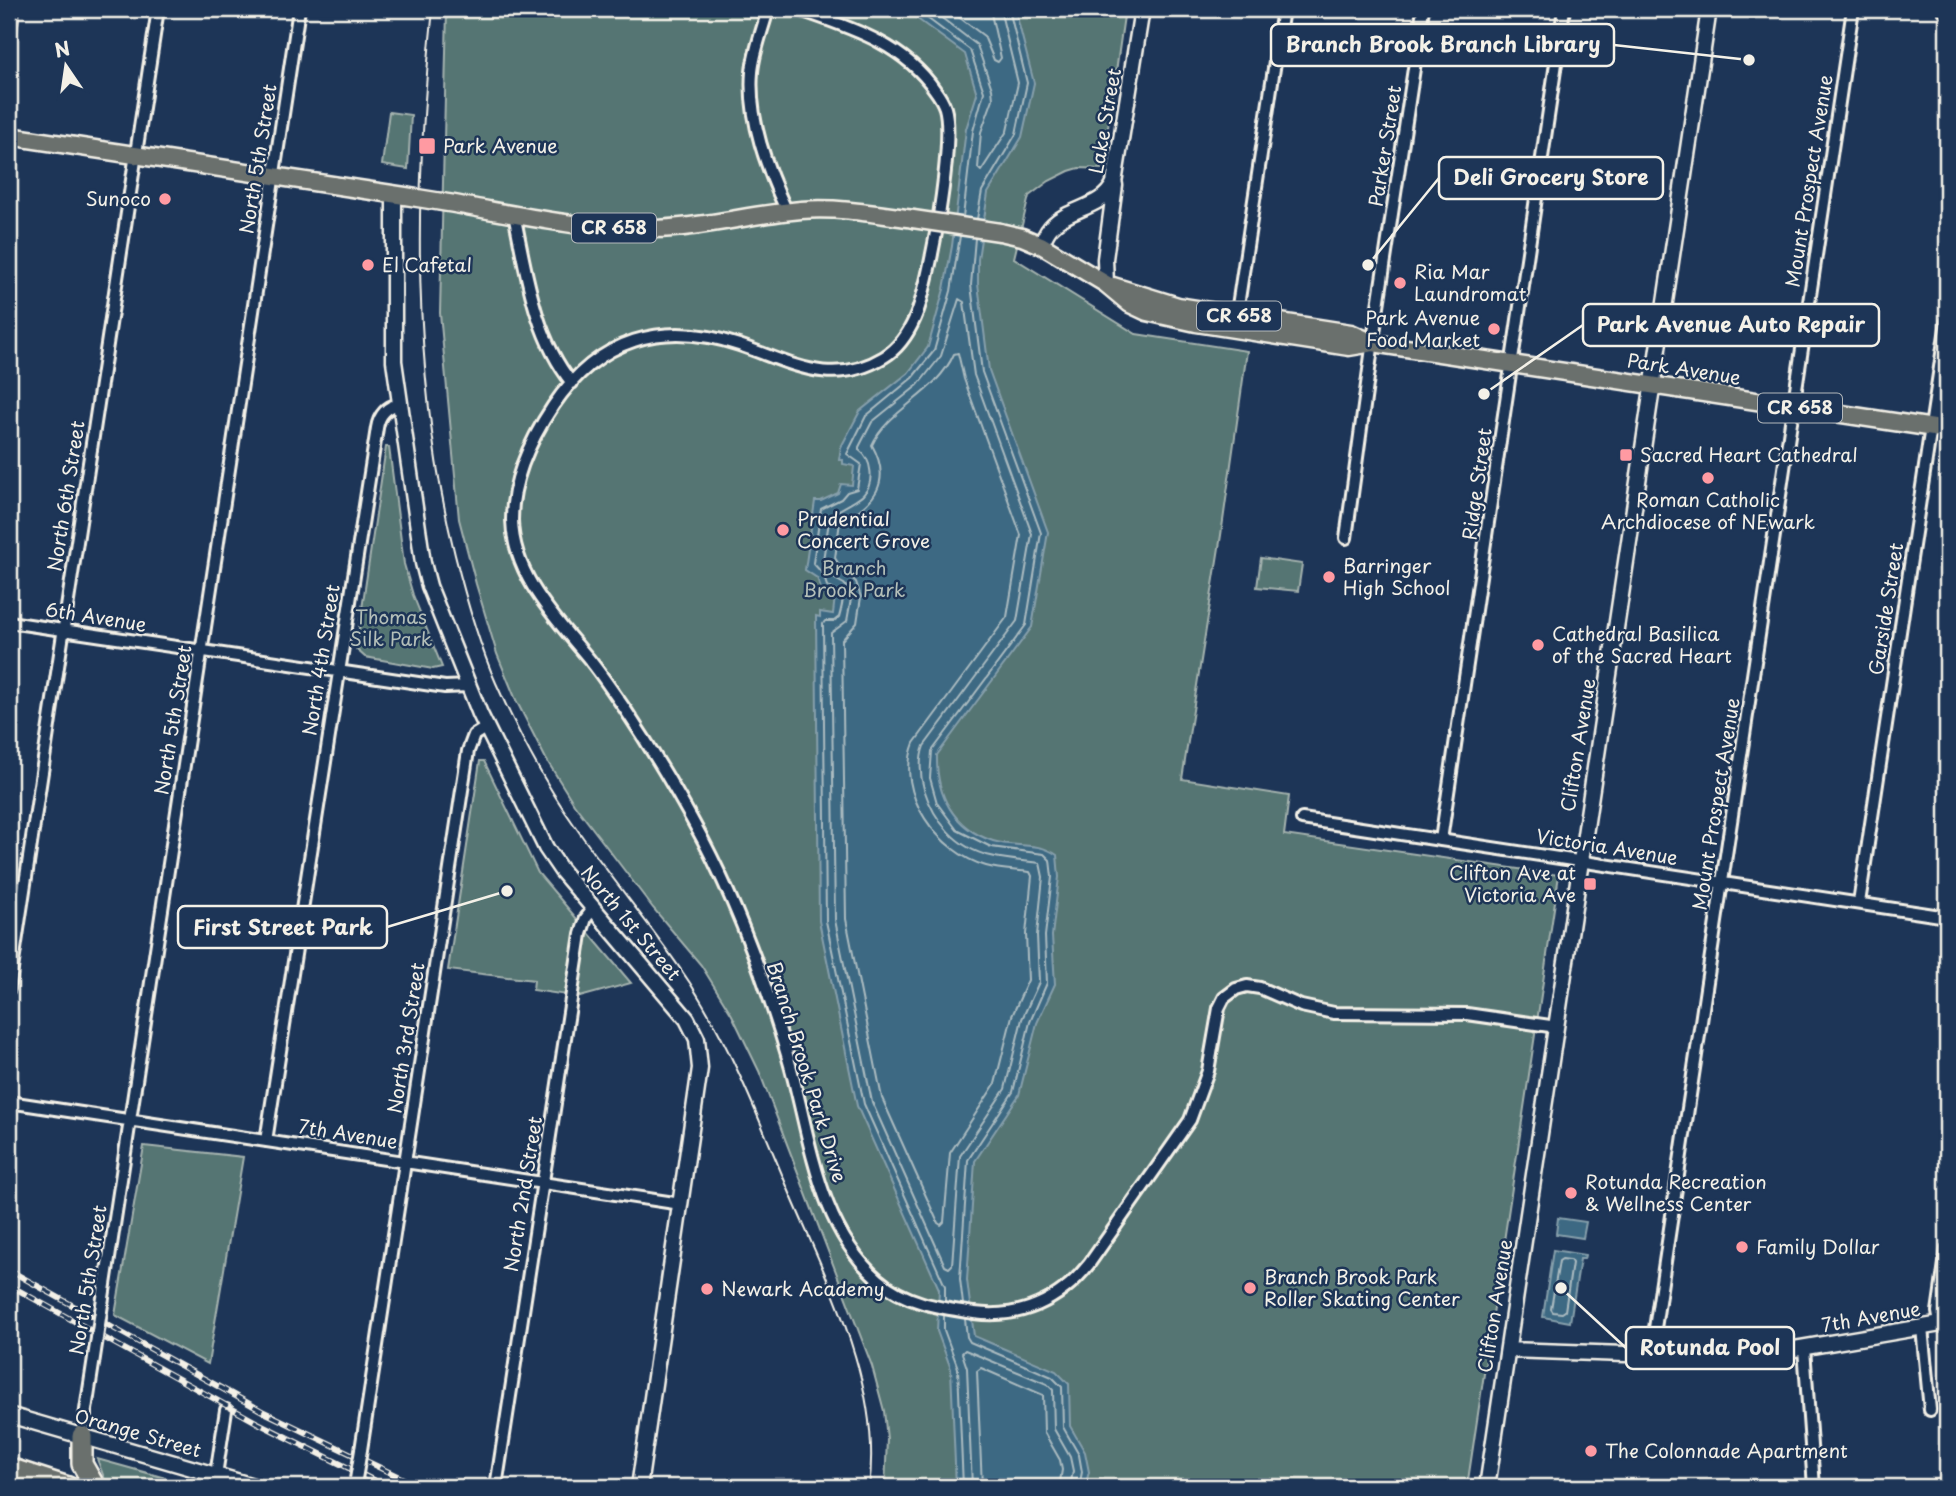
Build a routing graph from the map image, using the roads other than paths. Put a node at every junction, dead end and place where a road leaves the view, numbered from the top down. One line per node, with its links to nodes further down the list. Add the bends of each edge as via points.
1 (13, 9): 12 (street)
2 (158, 9): 14 (street, North 6th Street)
3 (299, 9): 15 (street, North 5th Street)
4 (768, 9): 18 (street, via 754,62 753,97 758,135)
5 (797, 9): 26 (street, Branch Brook Park Drive, via 872,37 900,54 930,83 944,107 946,152 932,255 923,295 904,338 876,361 829,373 720,339 646,336 615,347)
6 (1142, 9): 16 (main road, Lake Street)
7 (1283, 9): 23 (street)
8 (1423, 9): 24 (street, Parker Street)
9 (1564, 9): 25 (street, Ridge Street)
10 (1709, 9): 27 (main road, Clifton Avenue)
11 (1853, 9): 29 (street, Mount Prospect Avenue)
12 (9, 39)
13 (9, 136): 14 (main road, Park Avenue / CR 658)
14 (136, 155): 15 (main road, Park Avenue / CR 658); 33 (street, North 6th Street)
15 (273, 176): 17 (main road, Park Avenue / CR 658); 34 (street, North 5th Street)
16 (1117, 176): 20 (main road, Lake Street, via 1105,197 1058,220); 21 (main road, via 1105,259)
17 (400, 195): 19 (main road, Park Avenue / CR 658, bridge); 28 (main road, via 394,353)
18 (787, 212): 19 (main road, Park Avenue / CR 658, via 654,229); 20 (main road, Park Avenue / CR 658, bridge, via 842,210 913,219 1000,232)
19 (514, 214): 26 (street, via 545,336)
20 (1041, 245): 21 (main road, Park Avenue / CR 658)
21 (1106, 284): 23 (main road, Park Avenue / CR 658)
22 (1947, 321): 30 (street, Garside Street)
23 (1236, 322): 24 (main road, Park Avenue / CR 658, via 1349,346)
24 (1373, 343): 25 (main road, Park Avenue / CR 658); 31 (street, Parker Street)
25 (1511, 365): 27 (main road, Park Avenue / CR 658); 39 (street, Ridge Street)
26 (572, 383): 46 (street, Branch Brook Park Drive, via 547,415 519,475 512,517 521,561 551,612 632,720 708,849 764,983 820,1180 838,1223 859,1259 898,1294 986,1314 1019,1312 1048,1301 1076,1279 1190,1120 1208,1071 1219,1008 1236,989 1261,988 1301,1006 1334,1013 1467,1014)
27 (1652, 385): 29 (main road, Park Avenue / CR 658); 40 (main road, Clifton Avenue)
28 (400, 404): 35 (street, North 4th Street, via 387,409 378,422); 36 (main road, North 1st Street, via 424,570)
29 (1793, 407): 30 (main road, Park Avenue / CR 658); 41 (street, Mount Prospect Avenue)
30 (1939, 429): 42 (street, Garside Street)
31 (1346, 538)
32 (9, 622): 33 (street, 6th Avenue)
33 (63, 630): 34 (street, 6th Avenue); 45 (street, North 6th Street)
34 (201, 651): 35 (street, 6th Avenue); 48 (street, North 5th Street)
35 (339, 671): 36 (street, 6th Avenue, via 445,687); 49 (street, North 4th Street)
36 (469, 686): 37 (main road, North 1st Street)
37 (486, 727): 43 (main road, North 1st Street, via 546,848); 50 (street, North 3rd Street, via 474,735 468,751)
38 (1302, 819): 39 (street, Victoria Avenue)
39 (1441, 840): 40 (street, Victoria Avenue)
40 (1580, 861): 41 (street, Victoria Avenue); 46 (main road, Clifton Avenue)
41 (1722, 883): 42 (street, Victoria Avenue); 58 (street, Mount Prospect Avenue)
42 (1859, 903): 44 (street, Victoria Avenue)
43 (593, 909): 51 (street, North 2nd Street, via 580,934); 52 (main road, North 1st Street, via 680,1010 697,1039 700,1068)
44 (1947, 917)
45 (9, 989)
46 (1556, 1027): 57 (main road, Clifton Avenue)
47 (9, 1102): 48 (street, 7th Avenue)
48 (130, 1120): 49 (street, 7th Avenue); 62 (street, North 5th Street, bridge)
49 (266, 1141): 50 (street, 7th Avenue)
50 (405, 1162): 51 (street, 7th Avenue); 65 (street, North 3rd Street, bridge)
51 (543, 1183): 52 (street, 7th Avenue); 69 (street, North 2nd Street)
52 (681, 1204): 70 (main road, North 1st Street)
53 (1947, 1249): 54 (street, via 1939,1305)
54 (1943, 1324): 55 (main road, 7th Avenue)
55 (1922, 1328): 56 (main road, 7th Avenue); 60 (street)
56 (1804, 1348): 58 (main road, 7th Avenue, via 1741,1358); 72 (street)
57 (1508, 1350): 58 (main road, 7th Avenue); 71 (main road, Clifton Avenue)
58 (1651, 1356)
59 (226, 1410): 64 (street)
60 (1930, 1410)
61 (9, 1415): 62 (main road, Orange Street)
62 (82, 1436): 64 (main road, Orange Street); 67 (highway, via 82,1464)
63 (9, 1468): 66 (highway)
64 (216, 1475): 68 (main road, Orange Street)
65 (356, 1483)
66 (68, 1487)
67 (95, 1487)
68 (257, 1487)
69 (496, 1487)
70 (639, 1487)
71 (1487, 1487)
72 (1814, 1487)

